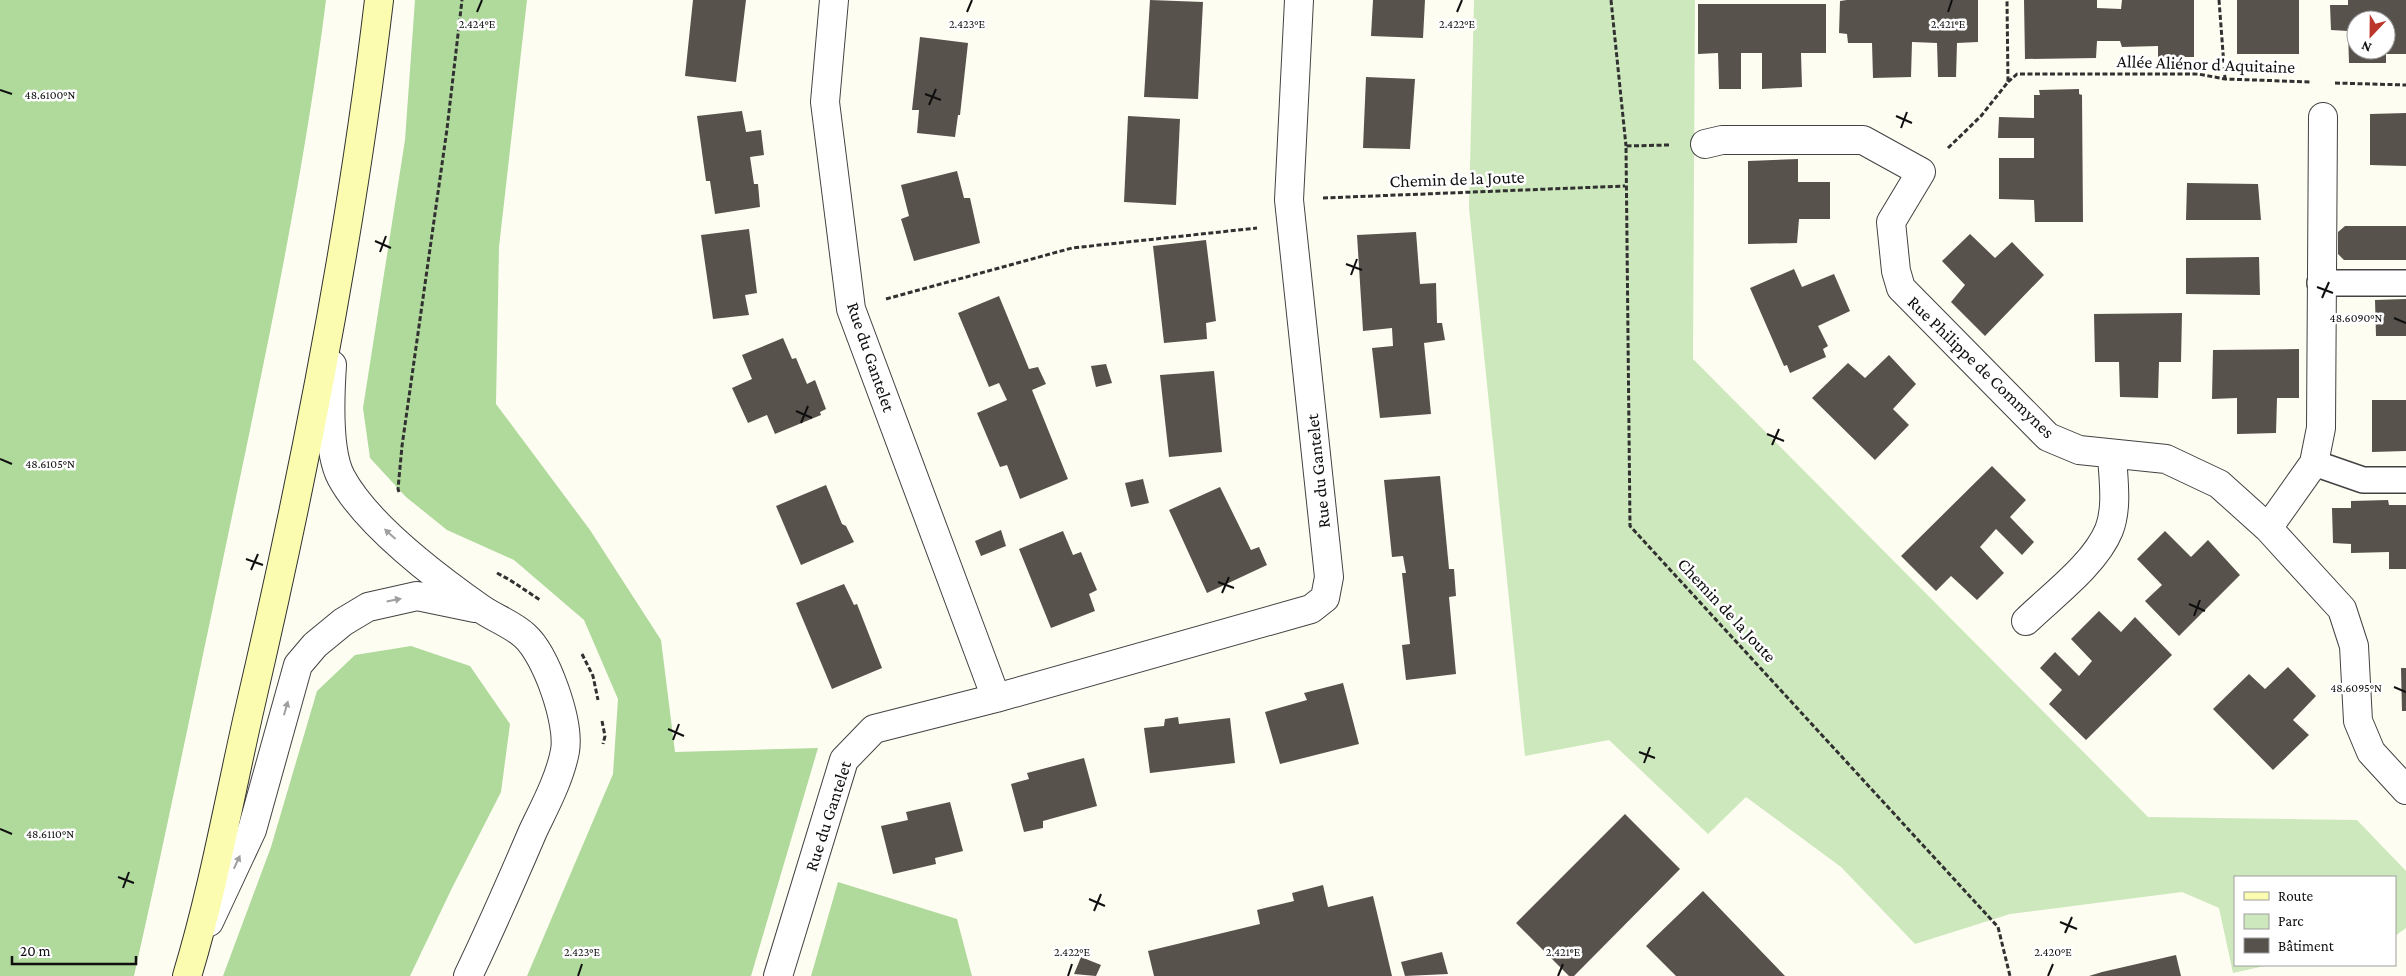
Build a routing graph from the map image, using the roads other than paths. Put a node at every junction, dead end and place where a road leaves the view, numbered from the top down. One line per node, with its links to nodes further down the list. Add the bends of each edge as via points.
1 (379, 0): 8 (main road)
2 (834, 0): 15 (street, Rue du Gantelet, via 825,102 851,309)
3 (1299, 0): 15 (street, Rue du Gantelet, via 1291,212 1329,577 1325,598 1311,609)
4 (2323, 117): 6 (street)
5 (1705, 144): 9 (street, Rue Philippe de Commynes, via 1722,140 1863,140 1921,172 1891,222 1901,288 2048,437 2079,450)
6 (2320, 283): 7 (lane); 10 (street, via 2321,428)
7 (2406, 283)
8 (335, 300): 13 (street, one-way to 8, via 416,558 367,514 340,476 329,404); 17 (main road, via 268,628)
9 (2112, 454): 12 (street, Rue Philippe de Commynes, via 2166,459 2219,484); 14 (street, via 2114,501 2109,530 2090,560)
10 (2314, 463): 11 (lane, via 2363,480); 12 (street)
11 (2406, 480)
12 (2268, 528): 16 (street, Rue Philippe de Commynes, via 2342,610 2354,646 2358,721 2371,752)
13 (482, 609): 17 (street, one-way to 13, via 252,830 298,665 336,627 368,607 417,596); 18 (street, via 526,636 547,671 563,710 566,750 554,786)
14 (2026, 621)
15 (996, 698): 19 (street, Rue du Gantelet, via 874,729 844,760)
16 (2406, 790)
17 (191, 965)
18 (468, 976)
19 (778, 976)

